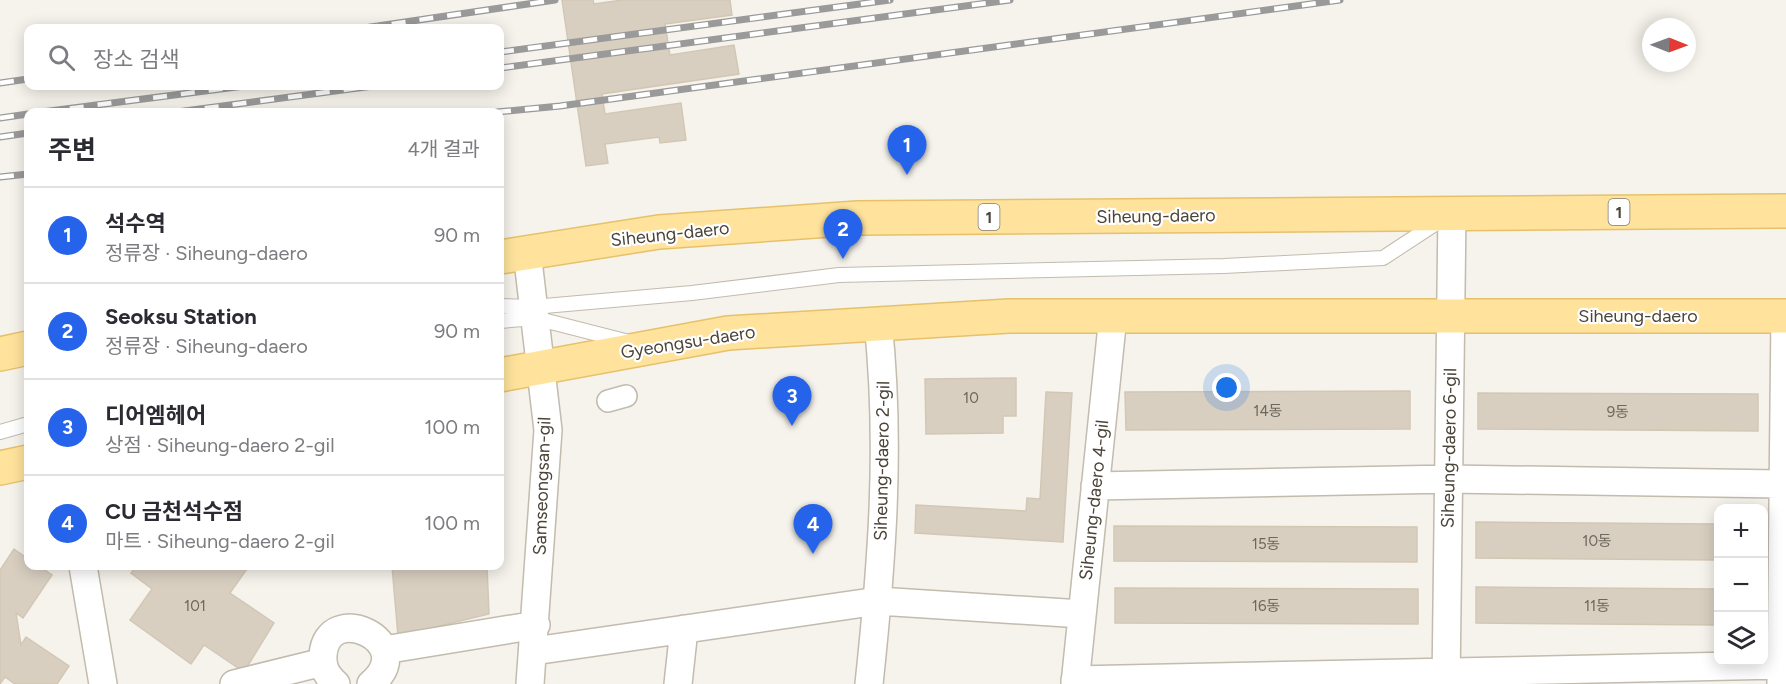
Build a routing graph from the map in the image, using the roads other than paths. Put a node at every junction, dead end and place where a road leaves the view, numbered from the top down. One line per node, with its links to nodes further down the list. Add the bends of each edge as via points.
1 (1786, 211): 2 (main road, Siheung-daero / 1)
2 (1452, 213): 3 (main road, Siheung-daero / 1, via 858,218 659,232); 5 (lane, via 1383,258 1224,266 839,275); 6 (street, Siheung-daero 6-gil)
3 (513, 255): 5 (street, Samseongsan-gil)
4 (504, 307): 5 (lane)
5 (534, 312): 9 (lane); 11 (lane); 14 (street, Samseongsan-gil)
6 (1451, 315): 7 (main road, Siheung-daero); 8 (main road, Siheung-daero); 20 (street, Siheung-daero 6-gil)
7 (1113, 316): 10 (main road, Siheung-daero); 22 (street, Siheung-daero 4-gil)
8 (1785, 316): 21 (street)
9 (504, 320)
10 (878, 322): 11 (main road, Gyeongsu-daero, via 728,333); 24 (street, Siheung-daero 2-gil, via 886,487)
11 (650, 347): 14 (main road, Gyeongsu-daero)
12 (24, 349): 13 (main road)
13 (0, 354)
14 (540, 367): 15 (main road, Gyeongsu-daero); 28 (street, Samseongsan-gil, via 548,430)
15 (504, 374)
16 (24, 425): 17 (lane)
17 (0, 432)
18 (24, 463): 19 (main road)
19 (0, 468)
20 (1449, 479): 21 (street); 22 (street); 32 (street, Siheung-daero 6-gil)
21 (1784, 484): 25 (street)
22 (1095, 486): 26 (street, Siheung-daero 4-gil)
23 (84, 570): 35 (street)
24 (878, 601): 26 (street); 27 (street); 40 (street, Siheung-daero 2-gil)
25 (1784, 604): 31 (street)
26 (1082, 614): 34 (street, Siheung-daero 4-gil)
27 (684, 629): 28 (street); 39 (street)
28 (535, 638): 29 (street); 38 (street, Samseongsan-gil)
29 (384, 650): 30 (street, via 372,633 353,628 334,635 323,652); 37 (street, via 383,668)
30 (330, 673): 36 (street)
31 (1781, 674): 32 (street)
32 (1446, 678): 33 (street)
33 (1265, 679): 34 (street)
34 (1075, 682)
35 (103, 684)
36 (234, 684)
37 (371, 684)
38 (530, 684)
39 (678, 684)
40 (869, 684)

